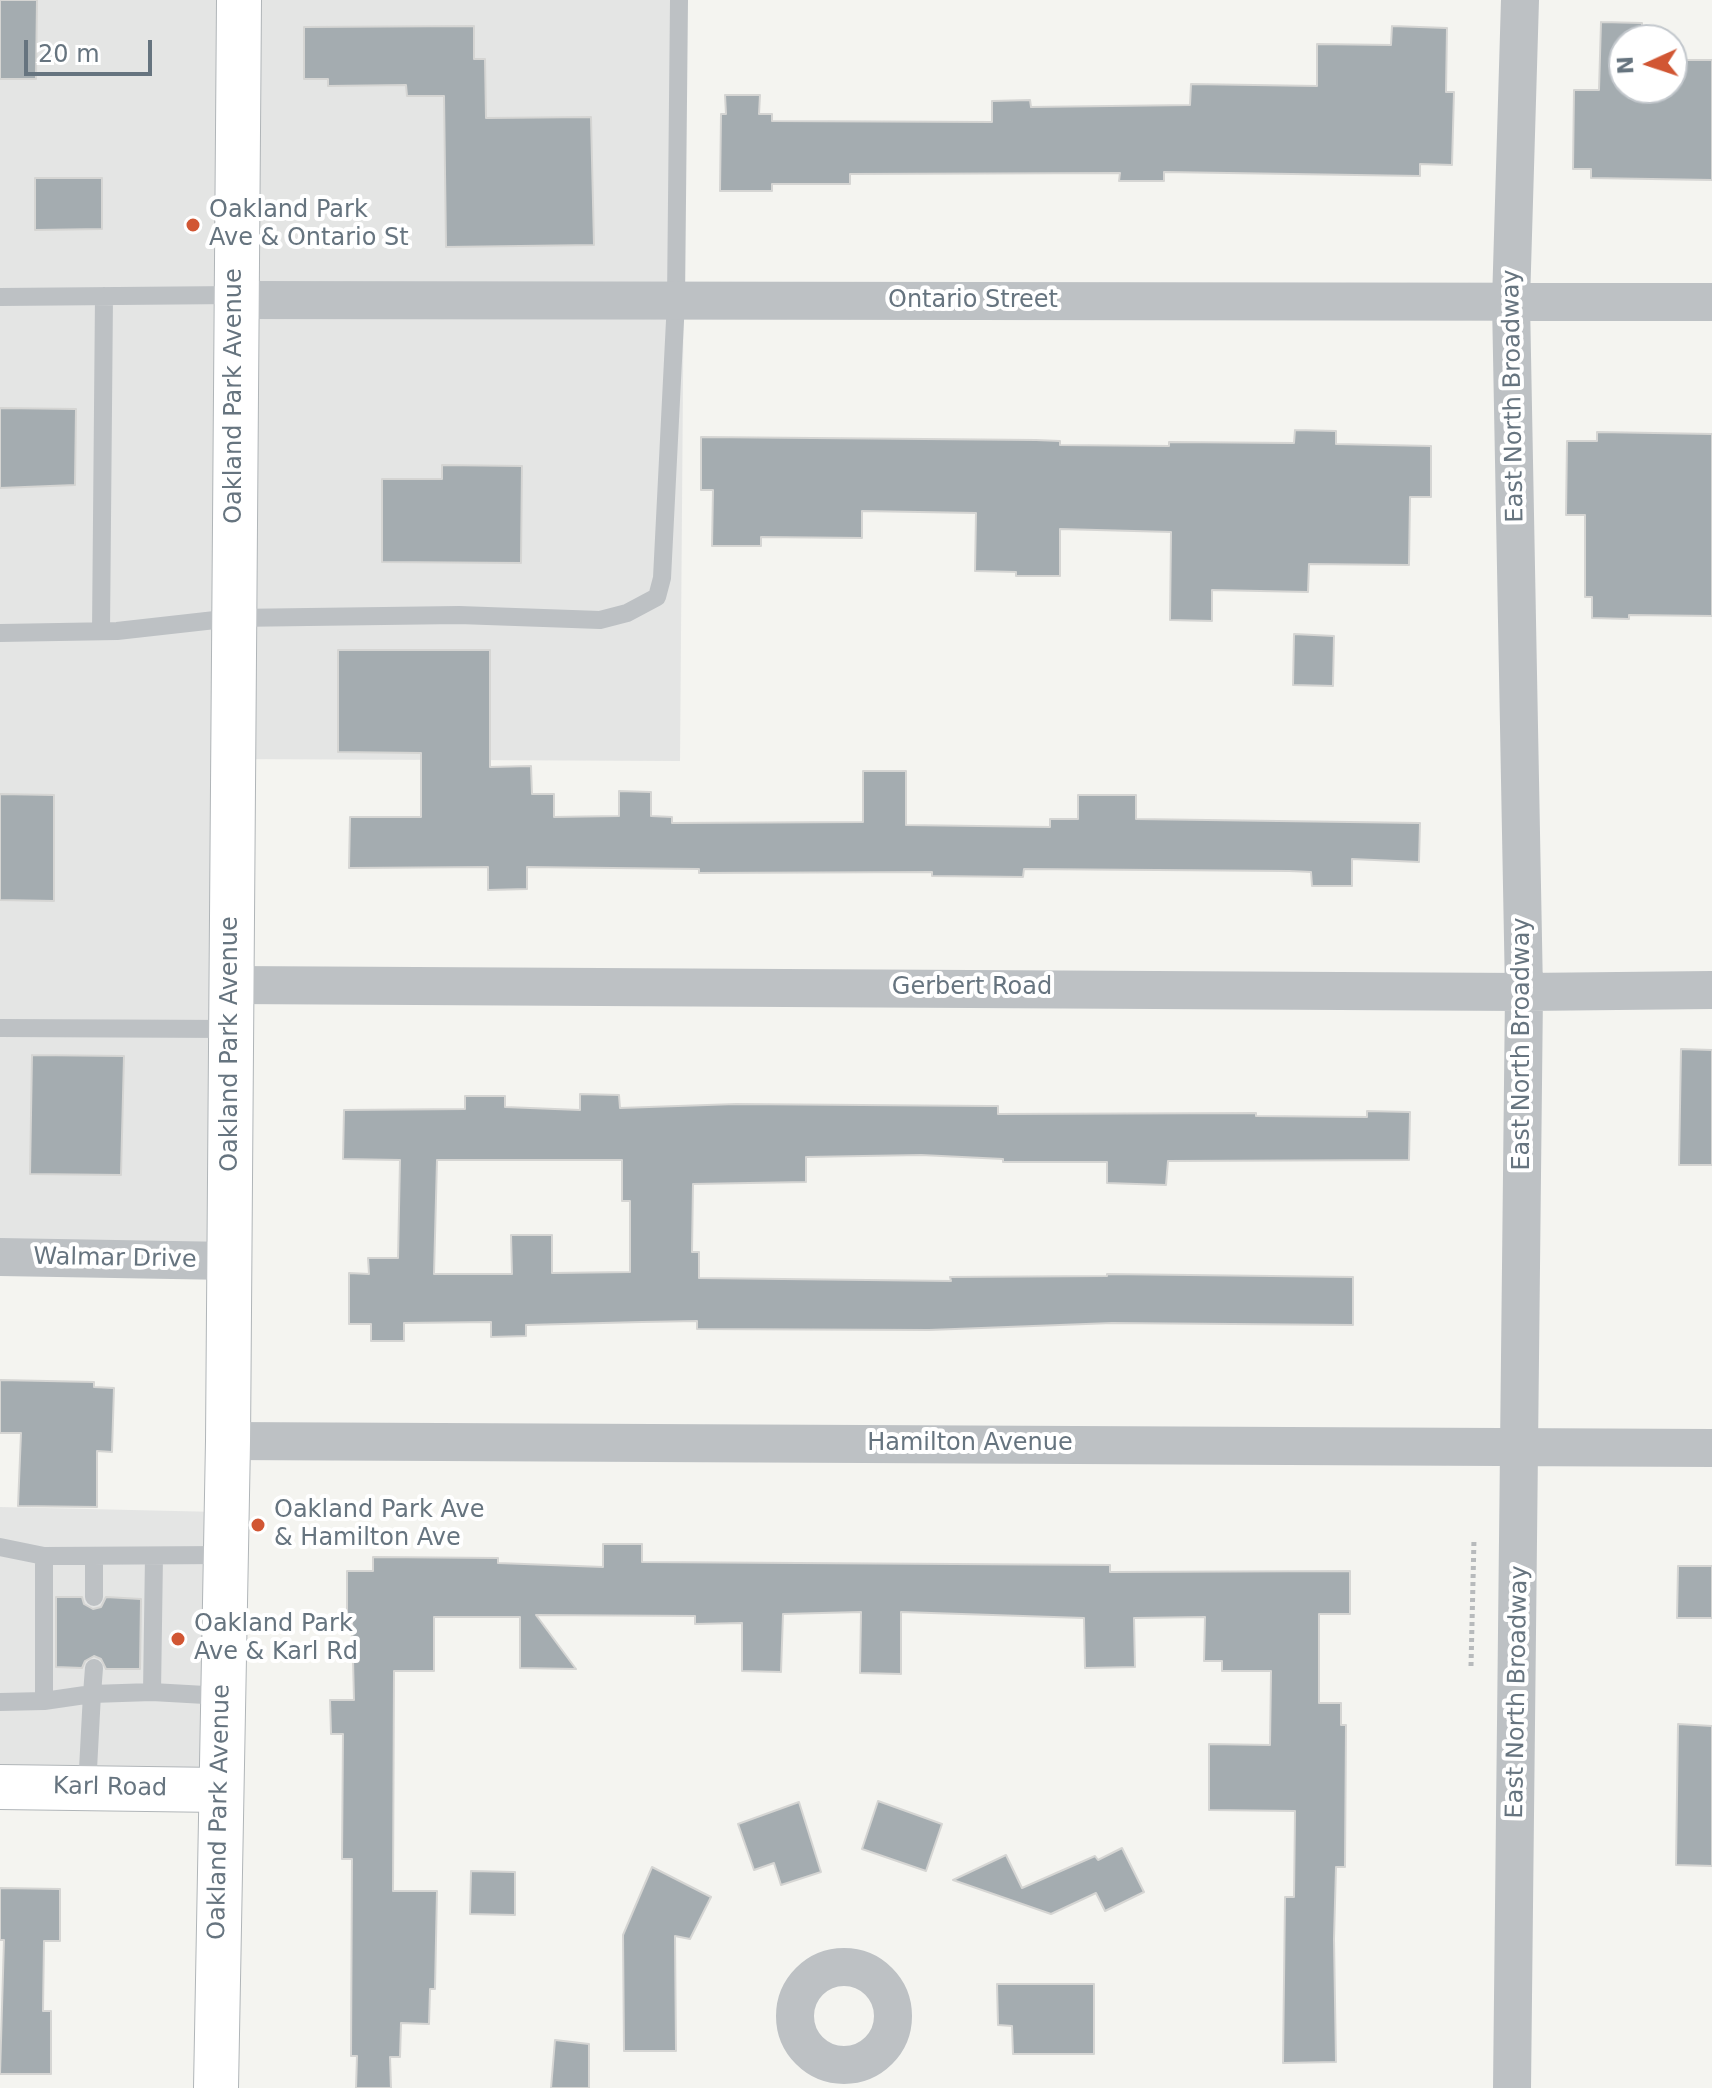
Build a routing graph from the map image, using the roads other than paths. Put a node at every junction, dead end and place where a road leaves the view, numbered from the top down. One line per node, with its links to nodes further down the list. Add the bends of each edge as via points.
1 (239, 0): 6 (main road, Oakland Park Avenue)
2 (679, 0): 7 (lane)
3 (1520, 0): 8 (street, East North Broadway)
4 (104, 296): 5 (lane); 6 (lane); 11 (lane)
5 (0, 297)
6 (235, 298): 7 (street, Ontario Street); 10 (main road, Oakland Park Avenue)
7 (676, 301): 8 (street, Ontario Street); 10 (lane, via 657,597 600,620 459,615)
8 (1511, 302): 9 (street, Ontario Street); 15 (street, East North Broadway)
9 (1712, 302)
10 (233, 618): 11 (lane); 13 (main road, Oakland Park Avenue)
11 (101, 631): 12 (lane)
12 (0, 633)
13 (231, 985): 15 (street, Gerbert Road); 17 (main road, Oakland Park Avenue)
14 (1712, 990): 15 (street, Gerbert Road)
15 (1524, 992): 21 (street, East North Broadway)
16 (0, 1028): 17 (lane)
17 (231, 1029): 19 (main road, Oakland Park Avenue)
18 (0, 1257): 19 (street, Walmar Drive)
19 (230, 1261): 20 (main road, Oakland Park Avenue)
20 (228, 1441): 21 (street, Hamilton Avenue); 24 (main road, Oakland Park Avenue)
21 (1521, 1446): 22 (street, Hamilton Avenue); 39 (street, East North Broadway)
22 (1712, 1448)
23 (0, 1547): 25 (lane)
24 (225, 1555): 27 (lane); 32 (main road, Oakland Park Avenue)
25 (44, 1556): 26 (lane); 33 (lane)
26 (94, 1556): 27 (lane); 28 (lane)
27 (154, 1556): 30 (lane)
28 (94, 1597)
29 (94, 1668): 31 (lane)
30 (152, 1692): 31 (lane); 32 (lane)
31 (92, 1694): 33 (lane); 36 (lane)
32 (223, 1696): 37 (main road, Oakland Park Avenue)
33 (44, 1701): 34 (lane)
34 (0, 1702)
35 (0, 1787): 36 (main road, Karl Road)
36 (87, 1788): 37 (main road, Karl Road)
37 (220, 1790): 38 (main road, Oakland Park Avenue)
38 (216, 2088)
39 (1512, 2088)

